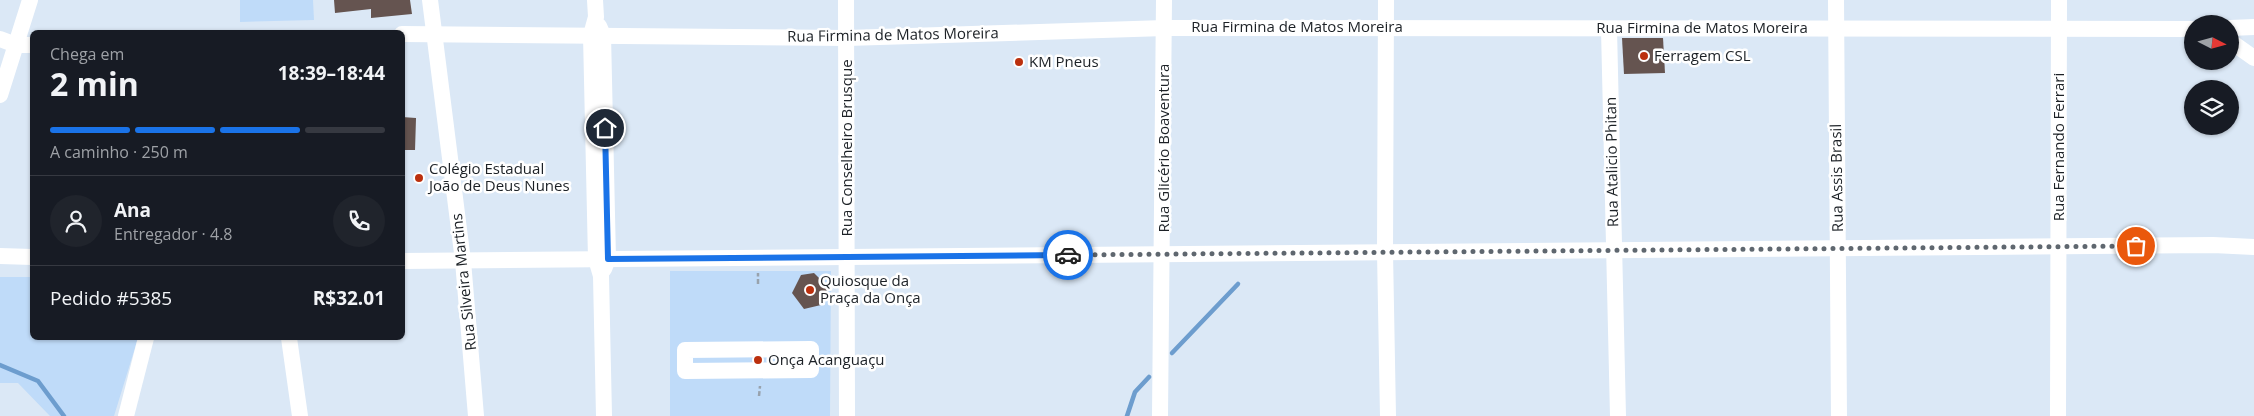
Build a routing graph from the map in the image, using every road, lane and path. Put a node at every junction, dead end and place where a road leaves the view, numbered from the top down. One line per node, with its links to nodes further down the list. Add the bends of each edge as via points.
1 (30, 0): 22 (street)
2 (430, 0): 18 (street, Rua Silveira Martins)
3 (595, 0): 19 (street)
4 (846, 0): 20 (street, Rua Conselheiro Brusque)
5 (1164, 0): 12 (street, Rua Glicério Boaventura)
6 (1386, 0): 9 (street)
7 (1836, 0): 10 (street, Rua Assis Brasil)
8 (2059, 0): 13 (street, Rua Fernando Ferrari)
9 (1386, 27): 12 (street, Rua Firmina de Matos Moreira); 16 (street, Rua Firmina de Matos Moreira); 30 (street)
10 (1836, 27): 13 (street, Rua Firmina de Matos Moreira); 16 (street, Rua Firmina de Matos Moreira); 28 (street, Rua Assis Brasil)
11 (2254, 27): 15 (street)
12 (1165, 28): 20 (street, Rua Firmina de Matos Moreira); 31 (street, Rua Glicério Boaventura)
13 (2060, 28): 14 (street, Rua Firmina de Matos Moreira); 26 (street, Rua Fernando Ferrari)
14 (2184, 28)
15 (2239, 28)
16 (1609, 29): 29 (street, Rua Atalicio Phitan)
17 (405, 34): 18 (street, Rua Firmina de Matos Moreira)
18 (434, 34): 19 (street, Rua Firmina de Matos Moreira); 37 (street, Rua Silveira Martins)
19 (597, 35): 20 (street, Rua Firmina de Matos Moreira); 35 (street)
20 (847, 38): 34 (street, Rua Conselheiro Brusque)
21 (0, 39): 22 (street)
22 (24, 45): 25 (street)
23 (2239, 47): 24 (street)
24 (2254, 58)
25 (0, 95)
26 (2058, 246): 27 (street); 28 (street); 55 (street, Rua Fernando Ferrari)
27 (2254, 247)
28 (1838, 249): 29 (street); 54 (street, Rua Assis Brasil)
29 (1614, 251): 30 (street); 53 (street, Rua Atalicio Phitan)
30 (1385, 252): 31 (street); 52 (street)
31 (1163, 254): 34 (street); 51 (street, Rua Glicério Boaventura)
32 (0, 256): 33 (street)
33 (30, 257)
34 (848, 257): 35 (street); 50 (street, Rua Conselheiro Brusque)
35 (602, 259): 37 (street); 49 (street)
36 (405, 261): 37 (street)
37 (463, 261): 48 (street, Rua Silveira Martins)
38 (758, 271): 39 (path)
39 (758, 284)
40 (145, 340): 46 (street)
41 (289, 340): 47 (street)
42 (771, 349): 43 (street); 44 (street); 44 (street, via 811,349 811,370)
43 (746, 350): 45 (street); 45 (street, via 685,350 685,372)
44 (770, 370): 45 (street)
45 (746, 371)
46 (126, 416)
47 (300, 416)
48 (476, 416)
49 (604, 416)
50 (847, 416)
51 (1160, 416)
52 (1388, 416)
53 (1618, 416)
54 (1839, 416)
55 (2058, 416)

